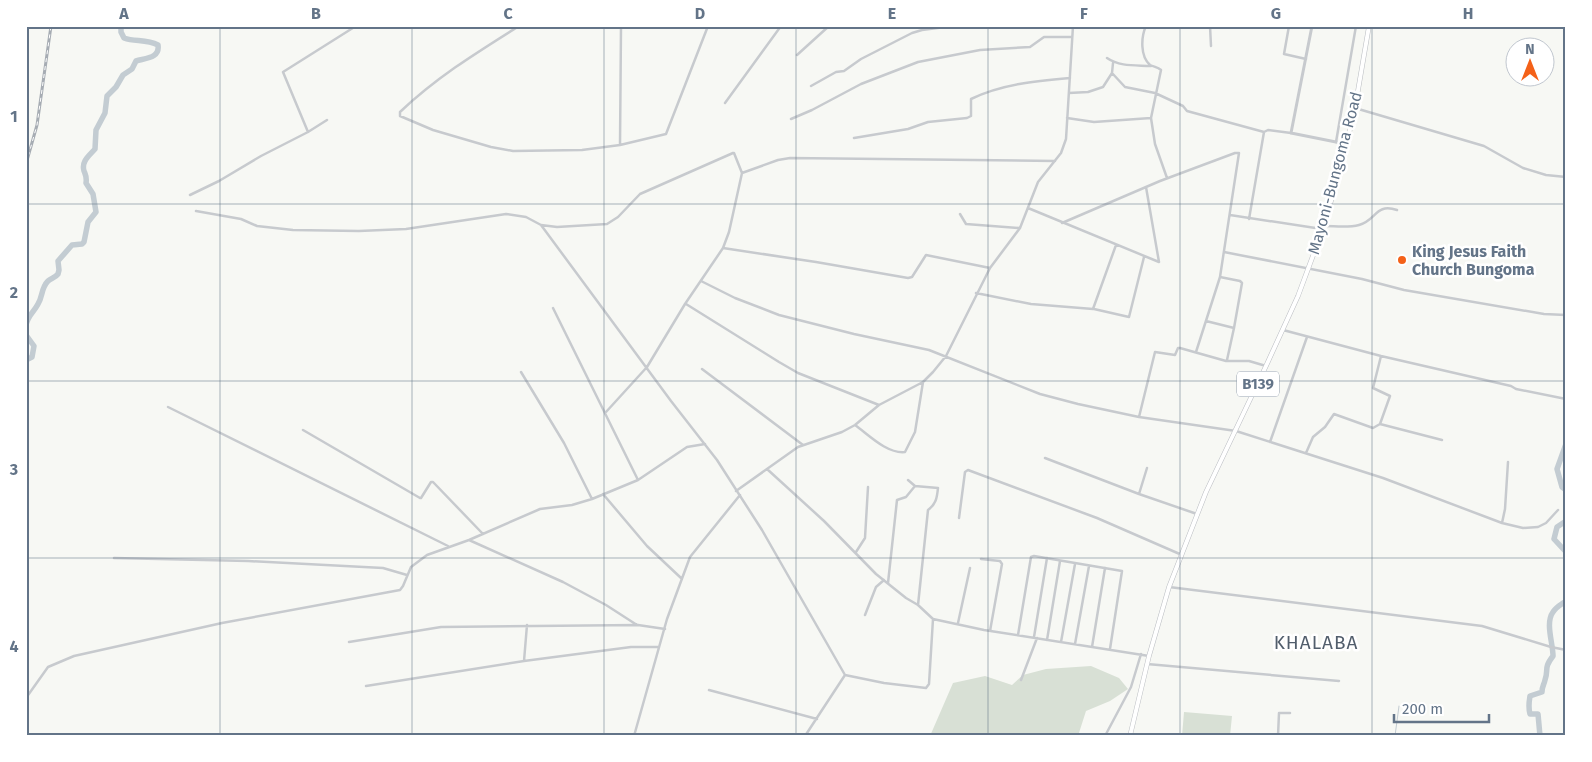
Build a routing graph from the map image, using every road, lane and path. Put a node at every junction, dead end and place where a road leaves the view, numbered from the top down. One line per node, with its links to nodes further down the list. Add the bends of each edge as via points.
1 (356, 26): 33 (street, via 283,72)
2 (519, 26): 38 (street, via 430,85 400,112 400,116 433,130 512,151 582,150)
3 (620, 26): 38 (street)
4 (708, 26): 38 (street, via 667,133)
5 (781, 26): 27 (street)
6 (829, 26): 17 (street)
7 (954, 26): 24 (street, via 912,33)
8 (1073, 26): 15 (street)
9 (1146, 26): 21 (street, via 1142,40 1145,57)
10 (1210, 26): 16 (street)
11 (1289, 26): 19 (street, via 1284,54)
12 (1312, 26): 19 (street)
13 (1356, 26): 37 (street)
14 (1369, 26): 28 (main road, Mayoni-Bungoma Road / B139)
15 (1072, 37): 23 (street); 31 (street, via 1044,37 1030,47 980,50 918,62 861,84)
16 (1211, 46)
17 (797, 55)
18 (1107, 58): 20 (street)
19 (1306, 59): 35 (street)
20 (1113, 63): 21 (street); 22 (street)
21 (1152, 66): 26 (street, via 1161,70)
22 (1112, 73): 25 (street, via 1103,87); 26 (street, via 1125,86)
23 (1070, 78): 25 (street); 36 (street, via 990,91 972,99 971,116 967,118 928,122 908,129)
24 (811, 86)
25 (1069, 93): 29 (street)
26 (1156, 93): 30 (street); 34 (street, via 1187,111)
27 (725, 103)
28 (1354, 108): 39 (main road, Mayoni-Bungoma Road / B139); 42 (street, via 1484,146 1523,168)
29 (1067, 118): 30 (street, via 1094,122); 40 (street, via 1066,139)
30 (1151, 118): 43 (street, via 1155,144)
31 (791, 119)
32 (327, 120): 33 (street)
33 (308, 132): 45 (street)
34 (1264, 132): 35 (street); 51 (street)
35 (1291, 133): 37 (street)
36 (854, 138)
37 (1336, 142): 39 (street)
38 (620, 144)
39 (1346, 144): 54 (main road, Mayoni-Bungoma Road / B139)
40 (1055, 161): 41 (street, via 790,158); 46 (street, via 1038,182)
41 (742, 173): 53 (street, via 733,153 640,194 607,224); 57 (street)
42 (1566, 177)
43 (1167, 178): 44 (street); 50 (street, via 1239,153)
44 (1146, 187): 52 (street); 59 (street, via 1160,262)
45 (190, 195)
46 (1028, 208): 52 (street); 55 (street)
47 (1396, 210): 54 (street, via 1381,209 1360,225)
48 (196, 211): 53 (street, via 241,219 257,226 293,230 406,228 506,214 526,217)
49 (960, 214): 55 (street, via 966,224)
50 (1230, 215): 51 (street); 58 (street)
51 (1249, 219): 54 (street)
52 (1062, 223): 56 (street)
53 (541, 225): 78 (street)
54 (1323, 227): 61 (main road, Mayoni-Bungoma Road / B139)
55 (1020, 228): 60 (street)
56 (1116, 245): 59 (street); 67 (street)
57 (723, 248): 60 (street, via 908,278 926,256); 63 (street)
58 (1224, 252): 61 (street); 62 (street)
59 (1144, 256): 67 (street, via 1129,317)
60 (990, 268): 64 (street)
61 (1309, 268): 68 (street, via 1404,290 1544,314); 71 (main road, Mayoni-Bungoma Road / B139)
62 (1220, 277): 69 (street); 70 (street, via 1241,283)
63 (701, 281): 65 (street); 74 (street, via 779,316)
64 (976, 293): 67 (street, via 1031,304); 74 (street)
65 (685, 304): 78 (street); 83 (street, via 798,373)
66 (553, 308): 85 (street)
67 (1094, 308)
68 (1566, 314)
69 (1206, 321): 70 (street); 73 (street)
70 (1234, 328): 76 (street)
71 (1282, 329): 72 (street); 77 (main road, Mayoni-Bungoma Road / B139)
72 (1307, 337): 75 (street); 92 (street)
73 (1196, 352): 76 (street); 86 (street, via 1179,348 1174,355 1155,352)
74 (946, 356): 81 (street); 86 (street, via 1040,394)
75 (1382, 356): 82 (street); 87 (street, via 1373,388 1390,396)
76 (1226, 360): 77 (street)
77 (1266, 366): 90 (main road, Mayoni-Bungoma Road / B139)
78 (646, 367): 85 (street); 93 (street)
79 (702, 369): 94 (street)
80 (521, 372): 108 (street, via 564,442)
81 (923, 382): 83 (street); 88 (street, via 915,432 904,452 891,449)
82 (1566, 398)
83 (879, 405): 88 (street)
84 (168, 407): 115 (street)
85 (606, 412): 100 (street)
86 (1139, 416): 90 (street)
87 (1380, 424): 91 (street); 95 (street, via 1373,428 1334,414 1313,437)
88 (855, 425): 94 (street)
89 (303, 430): 113 (street, via 421,498 432,482)
90 (1236, 431): 92 (street); 110 (main road, Mayoni-Bungoma Road / B139)
91 (1442, 440)
92 (1270, 442): 95 (street)
93 (705, 444): 100 (street, via 687,447); 104 (street)
94 (804, 446): 99 (street)
95 (1306, 453): 112 (street)
96 (1045, 458): 106 (street)
97 (1508, 462): 112 (street)
98 (1147, 468): 106 (street)
99 (767, 469): 104 (street); 116 (street)
100 (638, 480): 105 (street)
101 (908, 480): 102 (street)
102 (915, 486): 129 (street, via 906,497 897,500); 131 (street, via 938,488 937,498 928,510)
103 (868, 487): 116 (street, via 865,538)
104 (736, 491): 107 (street)
105 (603, 494): 108 (street); 127 (street, via 647,546)
106 (1140, 494): 110 (street)
107 (740, 495): 127 (street, via 694,551); 153 (street)
108 (592, 499): 113 (street, via 540,509)
109 (1558, 510): 112 (street, via 1538,527 1524,528)
110 (1197, 514): 117 (main road, Mayoni-Bungoma Road / B139)
111 (959, 518): 117 (street, via 964,472 968,470 1097,518)
112 (1502, 523)
113 (483, 534): 114 (street)
114 (469, 540): 115 (street); 136 (street, via 562,582)
115 (448, 546): 126 (street, via 416,562)
116 (856, 553): 128 (street)
117 (1182, 555): 130 (main road, Mayoni-Bungoma Road / B139)
118 (114, 558): 126 (street, via 374,568)
119 (1047, 558): 121 (street); 139 (street, via 1031,558); 140 (street)
120 (981, 559): 138 (street, via 1002,564)
121 (1060, 561): 122 (street); 141 (street)
122 (1075, 564): 123 (street); 143 (street)
123 (1089, 566): 125 (street); 144 (street)
124 (970, 568): 134 (street)
125 (1105, 568): 146 (street); 147 (street, via 1123,572)
126 (407, 575): 158 (street, via 400,590 222,623 74,656 48,666)
127 (681, 578): 137 (street)
128 (884, 580): 129 (street); 132 (street, via 876,587)
129 (888, 583): 131 (street)
130 (1169, 587): 148 (street, via 1482,626); 150 (main road, Mayoni-Bungoma Road / B139)
131 (918, 605): 133 (street)
132 (865, 615)
133 (933, 619): 134 (street); 153 (street, via 929,684 926,688)
134 (958, 624): 138 (street)
135 (527, 625): 136 (street); 142 (street, via 441,627); 151 (street)
136 (638, 625): 137 (street)
137 (665, 629): 145 (street)
138 (990, 631): 139 (street)
139 (1018, 635): 140 (street)
140 (1035, 638): 141 (street); 154 (street)
141 (1047, 640): 143 (street)
142 (349, 642)
143 (1061, 642): 144 (street)
144 (1075, 644): 146 (street)
145 (659, 647): 151 (street, via 631,647); 162 (street)
146 (1092, 647): 147 (street)
147 (1110, 650): 149 (street)
148 (1566, 650)
149 (1141, 654): 150 (street); 164 (street, via 1131,687)
150 (1149, 656): 152 (main road, Mayoni-Bungoma Road / B139)
151 (524, 661): 156 (street)
152 (1147, 664): 155 (street); 161 (main road, Mayoni-Bungoma Road / B139)
153 (845, 675): 160 (street)
154 (1021, 680)
155 (1339, 681)
156 (366, 686)
157 (709, 690): 160 (street)
158 (26, 698)
159 (1290, 713): 166 (street, via 1279,713)
160 (817, 719): 163 (street)
161 (1130, 735): 165 (street)
162 (634, 736)
163 (805, 736)
164 (1105, 736)
165 (1144, 736)
166 (1278, 736)

